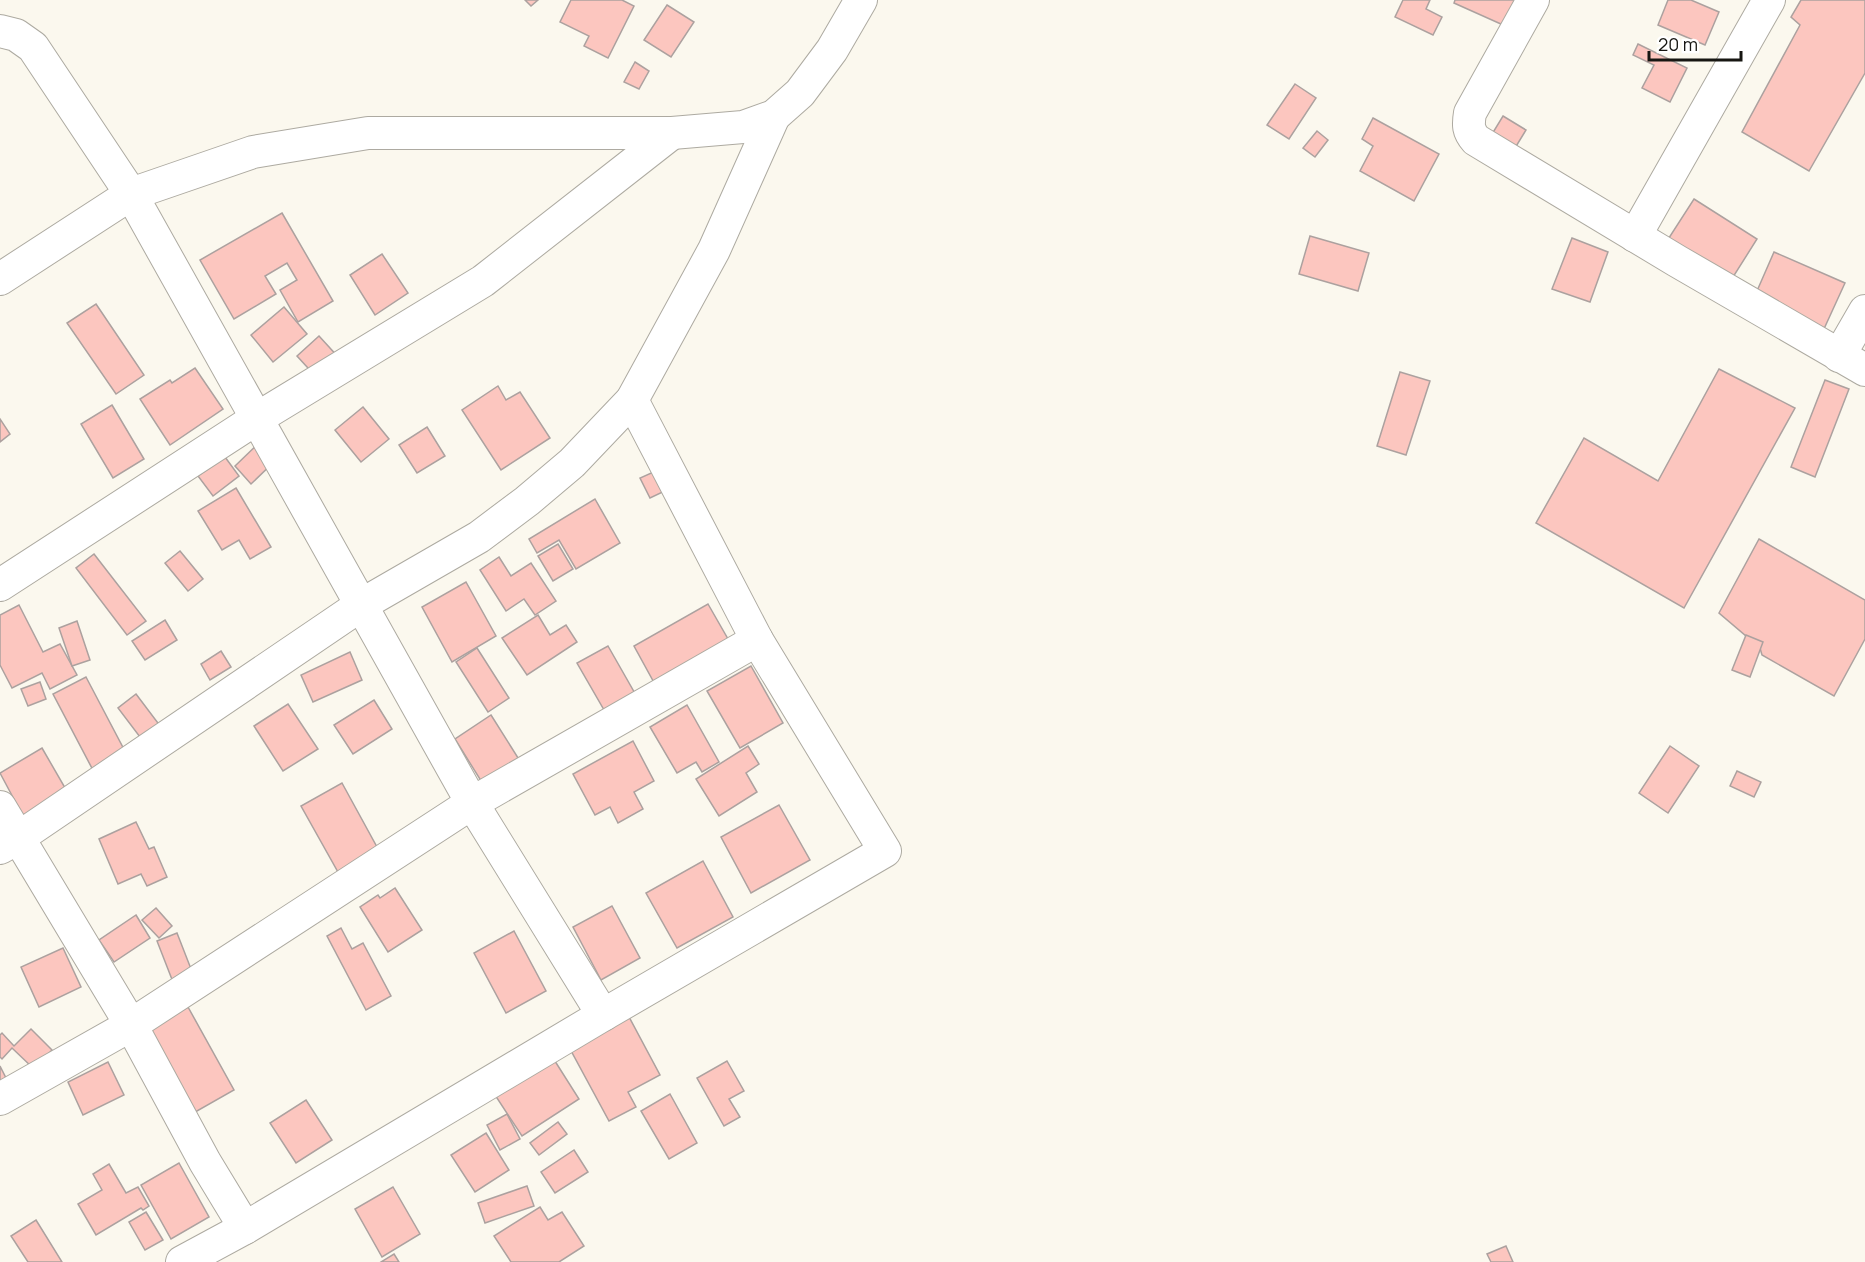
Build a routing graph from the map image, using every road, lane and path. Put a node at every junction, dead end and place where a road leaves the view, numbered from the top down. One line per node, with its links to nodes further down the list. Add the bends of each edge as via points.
1 (861, 0): 5 (street, via 832,50 800,93)
2 (1533, 0): 8 (street, via 1470,114 1471,134 1487,148)
3 (1769, 0): 8 (street)
4 (0, 31): 7 (street, via 16,35 33,47)
5 (774, 116): 6 (street, via 743,127); 12 (street, via 714,250)
6 (672, 133): 7 (street, via 368,133 253,152); 13 (street, via 483,281)
7 (131, 194): 9 (street); 13 (street)
8 (1635, 236): 11 (street)
9 (0, 279)
10 (1865, 311): 11 (street)
11 (1852, 363)
12 (632, 400): 15 (street, via 572,463 527,501 479,537); 16 (street)
13 (256, 419): 14 (street); 15 (street)
14 (0, 585)
15 (361, 605): 17 (street); 19 (street)
16 (757, 640): 17 (street); 20 (street, via 885,851)
17 (472, 803): 20 (street); 21 (street)
18 (0, 807): 19 (street)
19 (9, 843): 21 (street)
20 (603, 1014): 23 (street)
21 (130, 1025): 22 (street); 23 (street)
22 (0, 1099)
23 (245, 1228): 24 (street)
24 (182, 1262)

